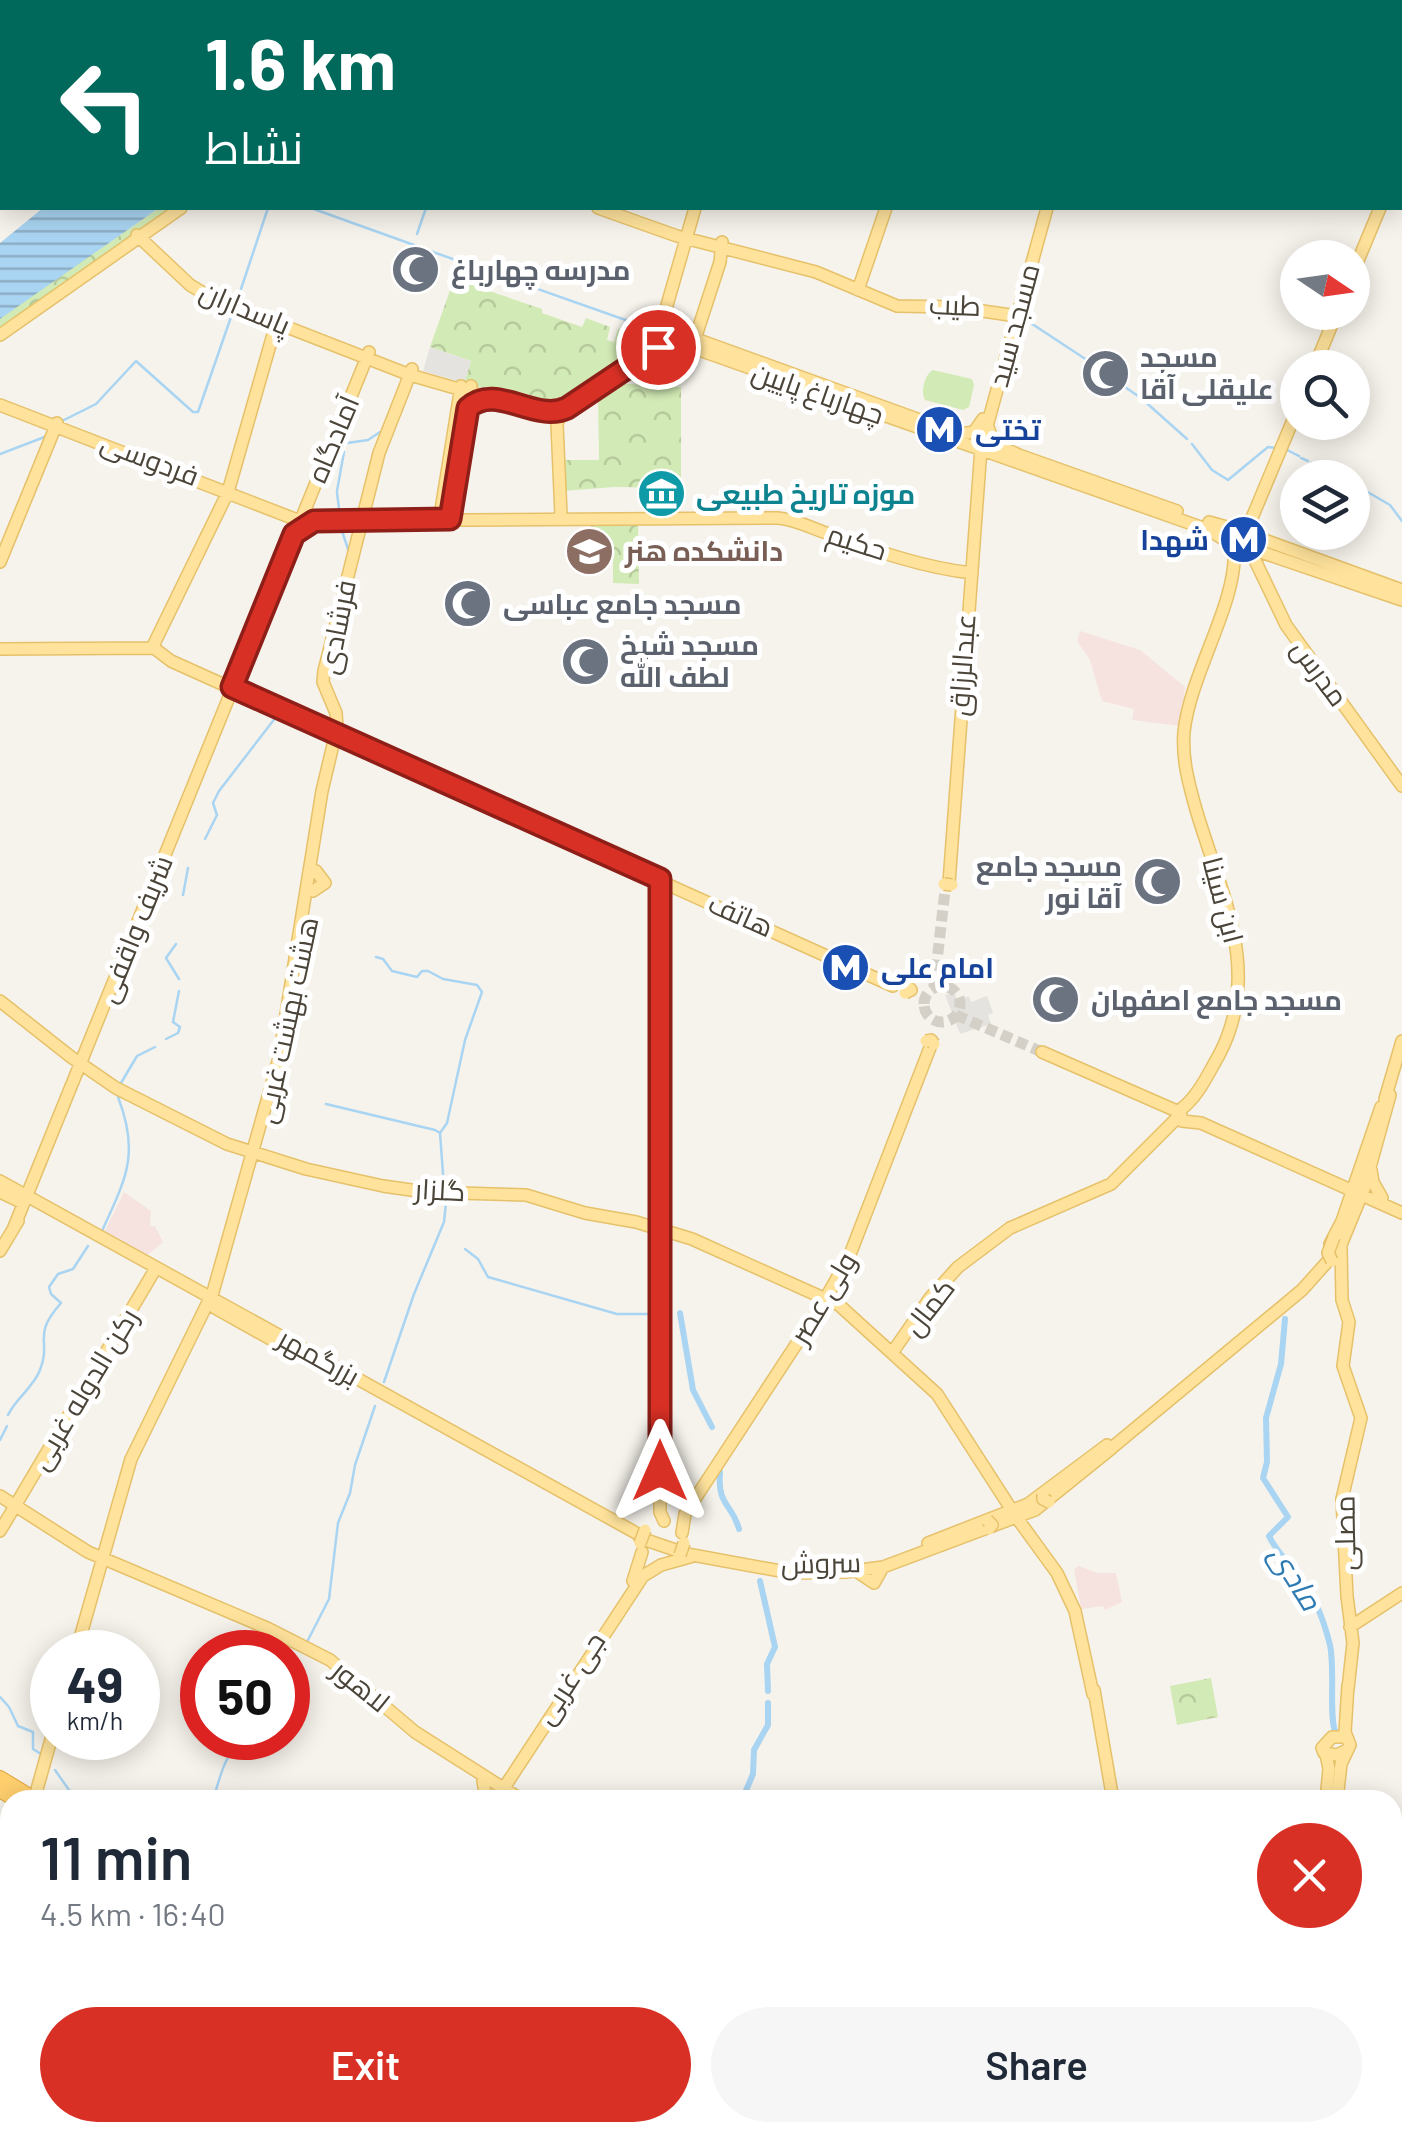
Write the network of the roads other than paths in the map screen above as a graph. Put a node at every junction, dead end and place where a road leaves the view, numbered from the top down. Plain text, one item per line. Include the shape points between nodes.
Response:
1 (176, 210) edge
2 (606, 210) edge
3 (694, 210) edge
4 (882, 210) edge
5 (1044, 210) edge
6 (1379, 210) edge
7 (144, 239) junction
8 (683, 239) junction
9 (1366, 240) edge
10 (726, 245) junction
11 (859, 280) junction
12 (1014, 316) junction
13 (281, 322) junction
14 (0, 333) edge
15 (662, 334) junction
16 (701, 340) junction
17 (363, 355) junction
18 (410, 377) junction
19 (444, 385) junction
20 (466, 388) junction
21 (585, 392) junction
22 (490, 397) junction
23 (0, 403) edge
24 (463, 406) junction
25 (562, 410) junction
26 (542, 412) junction
27 (987, 416) junction
28 (56, 425) junction
29 (1285, 440) edge
30 (969, 442) junction
31 (1019, 455) junction
32 (999, 456) junction
33 (1055, 471) junction
34 (228, 491) junction
35 (978, 491) junction
36 (447, 515) junction
37 (298, 516) junction
38 (364, 516) junction
39 (1180, 516) junction
40 (558, 518) junction
41 (314, 521) junction
42 (1249, 525) junction
43 (1234, 529) junction
44 (294, 534) junction
45 (1232, 546) junction
46 (1255, 550) junction
47 (0, 562) edge
48 (1235, 564) junction
49 (970, 573) junction
50 (1387, 588) edge
51 (1402, 600) edge
52 (155, 651) junction
53 (0, 653) edge
54 (234, 692) junction
55 (335, 738) junction
56 (1402, 786) edge
57 (314, 870) junction
58 (654, 876) junction
59 (948, 884) tunnel mouth
60 (676, 886) junction
61 (310, 891) junction
62 (660, 896) junction
63 (899, 987) dead end
64 (0, 998) edge
65 (1402, 1041) edge
66 (930, 1044) dead end
67 (1042, 1051) tunnel mouth
68 (1402, 1056) edge
69 (80, 1062) junction
70 (1388, 1095) junction
71 (1189, 1112) junction
72 (253, 1152) junction
73 (35, 1177) junction
74 (1330, 1178) junction
75 (3, 1189) edge
76 (1357, 1190) junction
77 (1382, 1201) junction
78 (30, 1203) junction
79 (1402, 1210) edge
80 (15, 1222) junction
81 (659, 1227) junction
82 (0, 1251) edge
83 (1332, 1257) junction
84 (140, 1263) junction
85 (153, 1273) junction
86 (834, 1280) junction
87 (821, 1297) junction
88 (220, 1304) junction
89 (840, 1304) junction
90 (204, 1321) junction
91 (895, 1349) junction
92 (1340, 1356) junction
93 (1111, 1446) junction
94 (0, 1500) edge
95 (13, 1508) junction
96 (1017, 1515) junction
97 (0, 1531) edge
98 (662, 1539) junction
99 (924, 1549) junction
100 (104, 1563) junction
101 (661, 1565) junction
102 (875, 1566) junction
103 (640, 1574) junction
104 (1402, 1593) edge
105 (84, 1630) edge
106 (262, 1630) edge
107 (1350, 1634) junction
108 (310, 1653) joint
109 (368, 1676) dead end
110 (354, 1678) junction
111 (1099, 1694) junction
112 (1343, 1741) junction
113 (46, 1760) edge
114 (469, 1768) junction
115 (511, 1773) junction
116 (483, 1778) junction
117 (1112, 1787) edge
118 (34, 1790) edge
119 (496, 1790) edge
120 (496, 1790) edge
121 (504, 1790) edge
122 (508, 1790) edge
123 (1327, 1790) edge
124 (1338, 1790) edge

1 - 7 main road
2 - 8 main road, طیب
3 - 8 main road
4 - 11 main road
5 - 12 main road, مسجد سید
6 - 9 main road
7 - 13 main road, پاسداران via 195,283
7 - 14 main road
8 - 10 main road, طیب
8 - 15 main road
10 - 11 main road, طیب
10 - 16 main road
11 - 12 main road, طیب via 907,304 975,306
12 - 27 main road, مسجد سید
13 - 17 main road, پاسداران
13 - 34 main road
15 - 16 main road
15 - 16 main road, چهارباغ پایین via 683,349
15 - 21 main road
16 - 30 main road, چهارباغ پایین via 726,355
17 - 18 main road, پاسداران
17 - 37 main road, آمادگاه
18 - 19 main road
18 - 20 main road
18 - 38 main road, فرشادی
19 - 20 main road
19 - 24 main road
20 - 21 main road via 548,408
20 - 22 main road
20 - 24 main road
21 - 25 main road
22 - 24 main road
22 - 26 main road
23 - 28 main road, فردوسی
24 - 36 main road
25 - 26 main road
25 - 40 main road
26 - 40 main road via 550,424
27 - 30 main road, مسجد سید
27 - 30 main road
27 - 31 main road via 991,440
28 - 34 main road, فردوسی
28 - 47 main road
29 - 42 main road
30 - 31 main road, چهارباغ پایین
30 - 32 main road, چهارباغ پایین
30 - 35 main road, عبدالرزاق
30 - 49 main road, عبدالرزاق
31 - 33 main road, چهارباغ پایین
32 - 33 main road, چهارباغ پایین
32 - 35 main road via 982,459
33 - 39 main road, چهارباغ پایین
34 - 37 main road, فردوسی
34 - 52 main road
35 - 49 main road, عبدالرزاق
36 - 38 main road, حکیم
36 - 40 main road, حکیم
37 - 41 main road, حکیم
37 - 44 main road, آمادگاه
38 - 41 main road, حکیم
38 - 55 main road, فرشادی via 323,677 336,713
39 - 43 main road, چهارباغ پایین
39 - 45 main road, چهارباغ پایین
40 - 49 main road, حکیم via 790,519
41 - 44 main road
42 - 43 main road
42 - 46 main road, مدرس
43 - 45 main road
44 - 54 main road, شریف واقفی
45 - 46 main road, چهارباغ پایین via 1240,554
45 - 48 main road, ابن سینا
46 - 48 main road
46 - 50 main road, چهارباغ پایین via 1284,553
46 - 56 main road, مدرس via 1286,626
48 - 71 main road, ابن سینا via 1194,686 1187,732 1189,766 1235,916 1242,991 1225,1048
49 - 59 main road, عبدالرزاق
50 - 51 main road, چهارباغ پایین
52 - 53 main road
52 - 54 main road, هاتف
54 - 55 main road, هاتف
54 - 69 main road, شریف واقفی
55 - 57 main road
55 - 58 main road, هاتف
57 - 61 main road via 300,879
57 - 61 main road via 325,882
58 - 60 main road, هاتف
58 - 62 main road
60 - 62 main road
60 - 63 main road, هاتف
61 - 72 main road, هشت بهشت غربی via 279,1058
62 - 81 main road
64 - 69 main road, گلزار
65 - 70 main road
66 - 86 main road, ولی عصر via 855,1246
67 - 71 main road
68 - 70 main road
69 - 72 main road, گلزار via 145,1104
69 - 73 main road, شریف واقفی
70 - 76 main road
70 - 76 main road
71 - 74 main road
71 - 91 main road, کمال via 1111,1184 1010,1228 976,1252 944,1282
72 - 81 main road, گلزار via 344,1178 425,1192 526,1194
72 - 88 main road, هشت بهشت غربی
73 - 75 main road
73 - 78 main road, شریف واقفی
74 - 76 main road
74 - 76 main road via 1341,1194
74 - 76 main road via 1354,1170
75 - 78 main road, بزرگمهر
75 - 80 main road via 16,1204
76 - 77 main road
76 - 77 main road via 1373,1182
76 - 77 main road via 1365,1211
76 - 83 main road
77 - 79 main road
78 - 80 main road, شریف واقفی
78 - 84 main road, بزرگمهر
80 - 82 main road, شریف واقفی
81 - 87 main road, گلزار
81 - 98 main road
83 - 92 main road, مصلی via 1349,1322
83 - 92 main road, مصلی via 1346,1320
83 - 93 main road, سروش
84 - 85 main road, بزرگمهر
84 - 88 main road, بزرگمهر
85 - 88 main road, بزرگمهر
85 - 95 main road, رکن الدوله غربی
86 - 87 main road, ولی عصر
86 - 89 main road
87 - 89 main road, گلزار
87 - 98 main road, ولی عصر
88 - 90 main road, هشت بهشت غربی
88 - 90 main road via 218,1315
88 - 98 main road, بزرگمهر via 574,1501
89 - 91 main road, گلزار
90 - 100 main road via 131,1459
91 - 96 main road, گلزار via 964,1430
92 - 107 main road, مصلی via 1358,1418 1338,1498
93 - 96 main road, سروش
93 - 96 main road
94 - 95 main road, لاهور
95 - 97 main road, رکن الدوله غربی
95 - 100 main road, لاهور
96 - 99 main road, سروش
96 - 99 main road
96 - 111 main road via 1066,1588
96 - 111 main road via 1076,1601
98 - 101 main road, جی غربی
98 - 101 main road, بزرگمهر via 650,1561
98 - 102 main road, سروش via 772,1564
98 - 102 main road, سروش via 744,1566 808,1574 854,1571 874,1583
98 - 103 main road, جی غربی
99 - 102 main road, سروش
100 - 105 main road
100 - 106 main road, لاهور
101 - 103 main road, جی غربی
103 - 115 main road, جی غربی
104 - 107 main road
107 - 112 main road, مصلی
108 - 110 main road, لاهور
108 - 114 main road, لاهور via 422,1742
109 - 110 main road
110 - 114 main road, لاهور
111 - 117 main road via 1096,1709
112 - 123 main road via 1337,1755 1326,1754
112 - 124 main road, مصلی
113 - 118 main road
114 - 116 main road, لاهور
115 - 116 main road
115 - 121 main road, جی غربی
115 - 122 main road
116 - 119 main road, لاهور
116 - 120 main road

